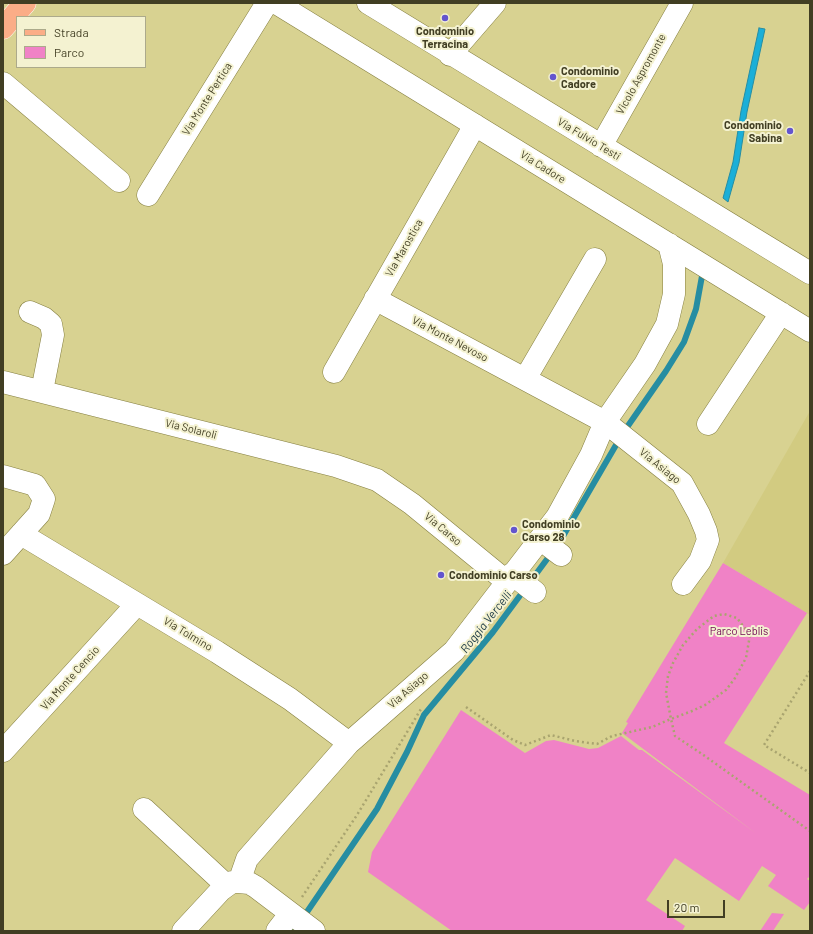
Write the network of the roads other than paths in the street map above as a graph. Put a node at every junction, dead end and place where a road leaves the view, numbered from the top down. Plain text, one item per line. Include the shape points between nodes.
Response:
1 (25, 3) edge
2 (267, 3) edge
3 (276, 3) edge
4 (368, 3) edge
5 (495, 3) edge
6 (682, 3) edge
7 (392, 9) edge
8 (3, 28) edge
9 (450, 54) junction
10 (3, 83) edge
11 (475, 125) junction
12 (601, 146) junction
13 (119, 181) dead end
14 (148, 195) dead end
15 (669, 244) junction
16 (595, 259) dead end
17 (810, 273) edge
18 (374, 299) junction
19 (30, 312) dead end
20 (781, 313) junction
21 (810, 330) edge
22 (334, 372) dead end
23 (525, 380) junction
24 (3, 382) edge
25 (42, 391) junction
26 (708, 424) dead end
27 (617, 431) junction
28 (3, 476) edge
29 (377, 480) joint
30 (21, 534) junction
31 (3, 554) edge
32 (521, 584) junction
33 (683, 584) dead end
34 (137, 604) junction
35 (349, 743) junction
36 (3, 751) edge
37 (144, 809) dead end
38 (233, 884) junction
39 (293, 916) junction
40 (183, 931) edge
41 (277, 931) edge
42 (314, 931) edge

1 - 8 main road
2 - 14 street, Via Monte Pertica
3 - 11 street, Via Cadore
4 - 7 street, Via Fulvio Testi
5 - 9 street
6 - 12 street, Vicolo Aspromonte
7 - 9 street, Via Fulvio Testi
9 - 12 street, Via Fulvio Testi
10 - 13 street
11 - 15 street, Via Cadore
11 - 18 street, Via Marostica
12 - 17 street, Via Fulvio Testi
15 - 20 street, Via Cadore
15 - 27 street, Via Asiago via 674,264 674,294 667,324 645,364
16 - 23 street
18 - 22 street, Via Marostica
18 - 23 street, Via Monte Nevoso
19 - 25 street via 51,324 53,335
20 - 21 street, Via Cadore
20 - 26 street
23 - 27 street, Via Monte Nevoso
24 - 25 street, Via Solaroli
25 - 29 street, Via Solaroli via 336,466
27 - 32 street, Via Asiago via 557,517 552,548
27 - 33 street, Via Asiago via 682,483 706,531 706,548
28 - 30 street via 35,486 44,499 39,514
29 - 32 street, Via Carso
30 - 31 street
30 - 34 street, Via Tolmino
32 - 35 street, Via Asiago via 454,651
34 - 35 street, Via Tolmino via 290,699
34 - 36 street, Via Monte Cencio
35 - 38 street, Via Asiago via 247,858
37 - 38 street
38 - 39 street via 249,883
38 - 40 street, Via Asiago
39 - 41 street
39 - 42 street

